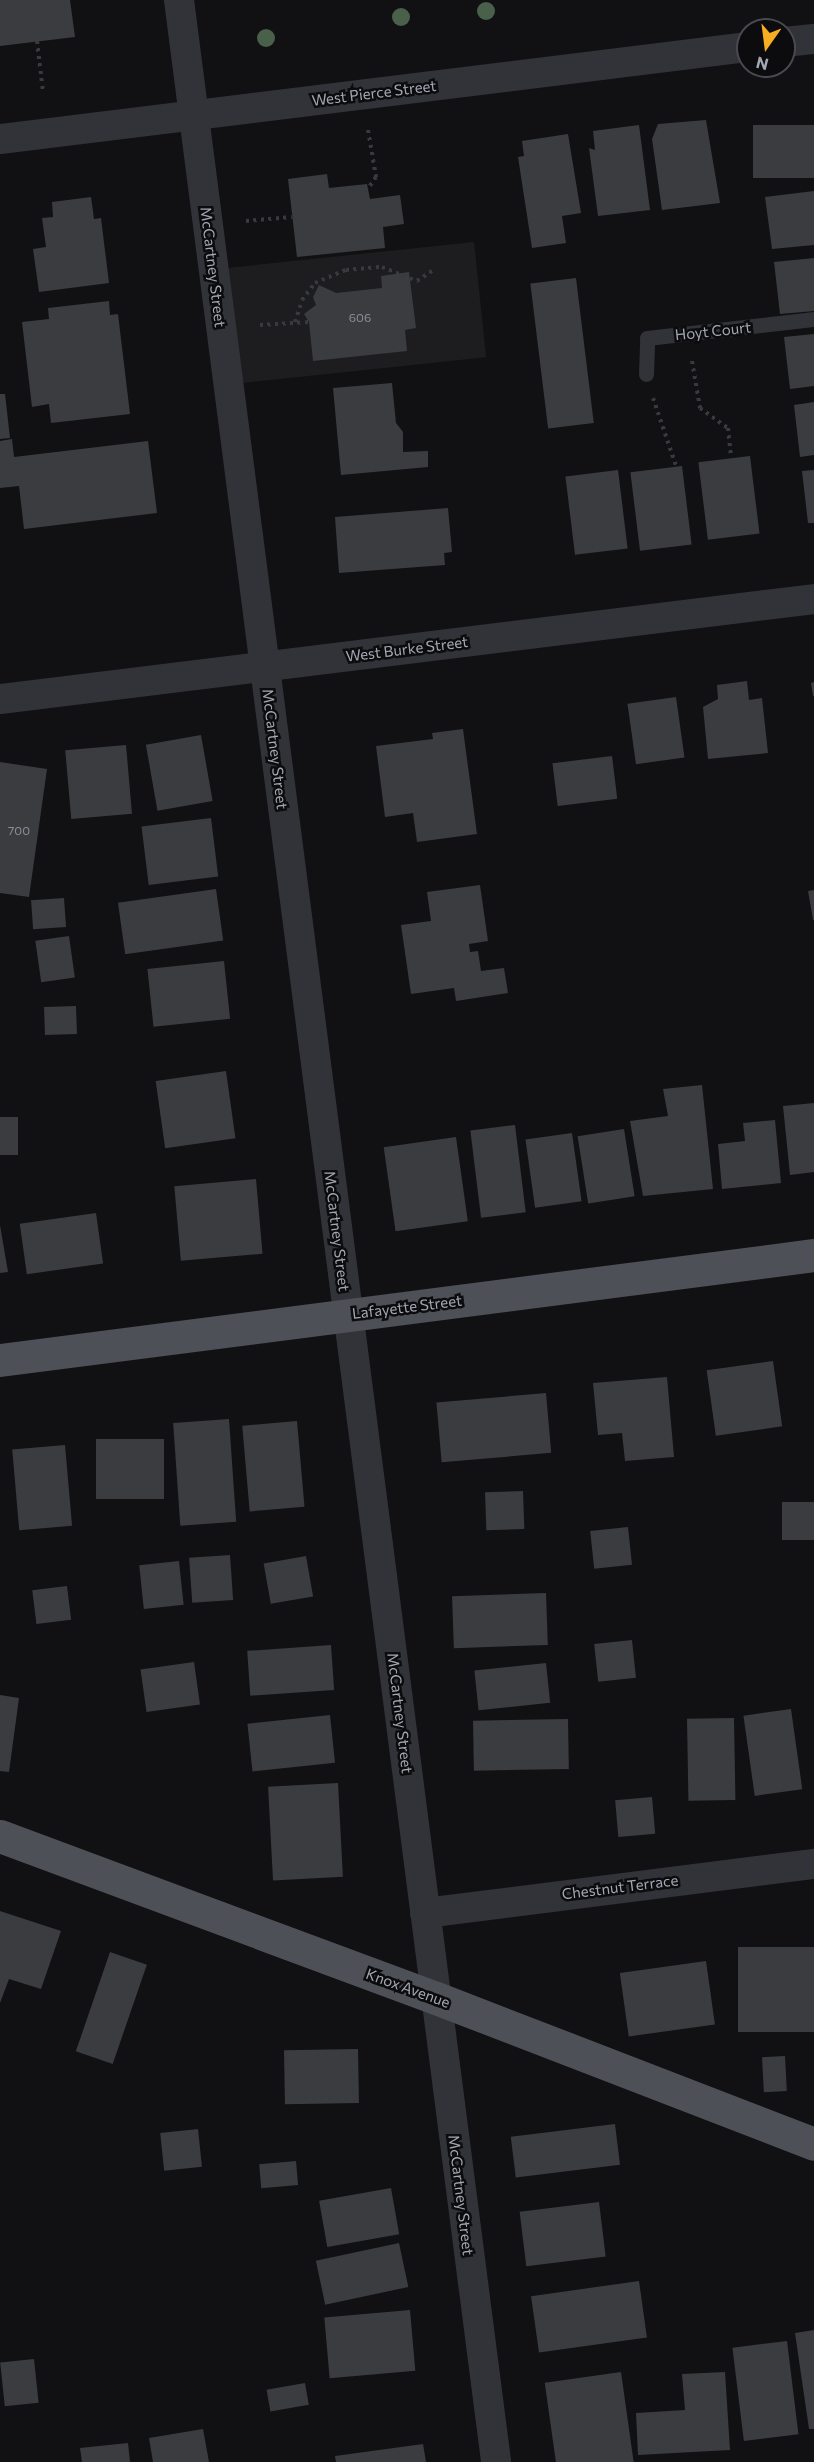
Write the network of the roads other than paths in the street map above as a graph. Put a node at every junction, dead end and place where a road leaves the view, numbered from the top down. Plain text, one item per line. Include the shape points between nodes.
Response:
1 (179, 0) edge
2 (814, 39) edge
3 (796, 41) edge
4 (736, 48) edge
5 (194, 115) junction
6 (0, 139) edge
7 (814, 319) edge
8 (646, 374) road end
9 (814, 599) edge
10 (264, 666) junction
11 (0, 699) edge
12 (814, 1255) edge
13 (348, 1315) junction
14 (0, 1360) edge
15 (0, 1836) edge
16 (814, 1864) edge
17 (425, 1912) junction
18 (436, 1998) junction
19 (814, 2144) edge
20 (496, 2462) edge

1 - 5 street, McCartney Street
2 - 3 street
4 - 5 street, West Pierce Street
5 - 6 street, West Pierce Street
5 - 10 street, McCartney Street
7 - 8 lane, Hoyt Court via 647,338
9 - 10 street, West Burke Street
10 - 11 street, West Burke Street
10 - 13 street, McCartney Street
12 - 13 main road, Lafayette Street
13 - 14 main road, Lafayette Street
13 - 17 street, McCartney Street
15 - 18 main road, Knox Avenue
16 - 17 street, Chestnut Terrace
17 - 18 street, McCartney Street
18 - 19 main road, Knox Avenue
18 - 20 street, McCartney Street

